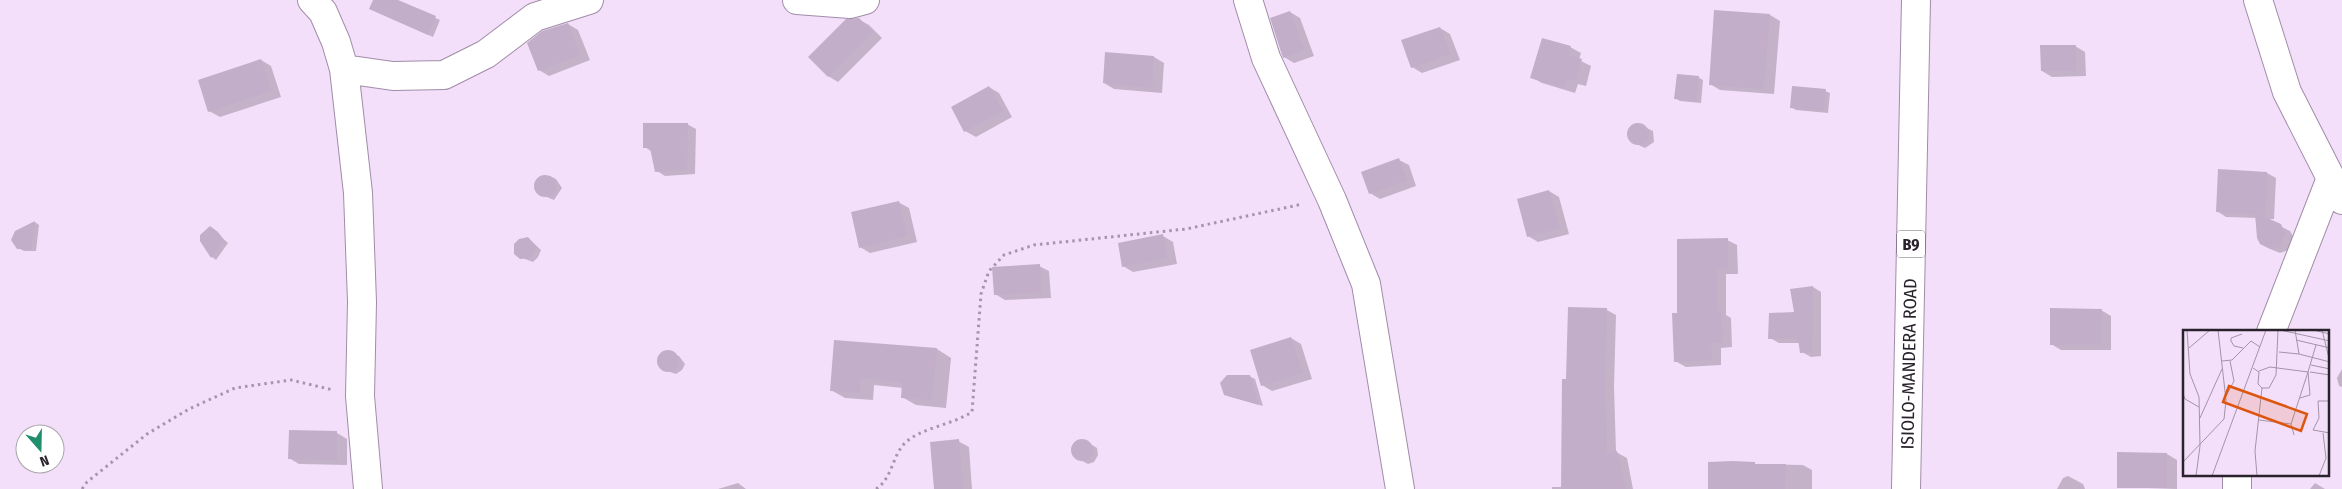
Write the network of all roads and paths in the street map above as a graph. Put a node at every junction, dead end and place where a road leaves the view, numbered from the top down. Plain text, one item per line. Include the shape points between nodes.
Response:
1 (312, 0) edge
2 (589, 0) edge
3 (797, 0) edge
4 (865, 0) edge
5 (1248, 0) edge
6 (1916, 0) edge
7 (2258, 0) edge
8 (344, 69) junction
9 (2336, 189) edge
10 (1332, 200) junction
11 (2272, 330) edge
12 (360, 396) junction
13 (2237, 476) edge
14 (82, 489) edge
15 (368, 489) edge
16 (876, 489) edge
17 (1400, 489) edge
18 (1906, 489) edge
19 (2238, 489) edge

1 - 8 main road via 323,12
2 - 8 main road via 535,17 486,54 444,75 393,76
3 - 4 main road via 850,4
5 - 10 main road via 1266,58
6 - 18 main road, ISIOLO-MANDERA ROAD / B9
7 - 9 main road via 2287,92
8 - 12 main road via 358,193 362,302
9 - 11 main road
10 - 16 path via 1283,207 1186,229 1034,245 1004,255 989,271 980,294 972,412 904,444 883,485
10 - 17 main road via 1366,284
12 - 14 path via 291,380 235,388 189,409 147,434
12 - 15 main road
13 - 19 main road

